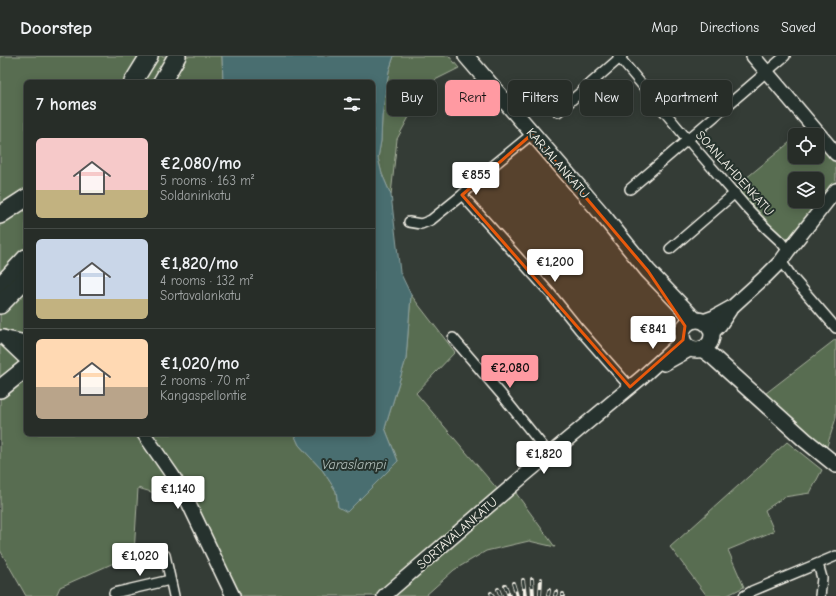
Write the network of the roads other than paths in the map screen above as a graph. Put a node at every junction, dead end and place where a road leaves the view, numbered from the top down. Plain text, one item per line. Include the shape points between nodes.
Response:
1 (150, 56) edge
2 (160, 56) edge
3 (177, 56) edge
4 (466, 56) edge
5 (753, 56) edge
6 (785, 56) edge
7 (620, 57) edge
8 (767, 72) junction
9 (134, 80) edge
10 (146, 80) edge
11 (165, 80) edge
12 (572, 100) edge
13 (532, 134) junction
14 (688, 140) junction
15 (836, 154) edge
16 (630, 189) dead end
17 (836, 190) edge
18 (734, 193) junction
19 (462, 195) junction
20 (24, 199) edge
21 (0, 215) edge
22 (409, 222) dead end
23 (670, 249) dead end
24 (784, 256) junction
25 (24, 260) edge
26 (24, 280) edge
27 (0, 286) edge
28 (0, 305) edge
29 (836, 328) edge
30 (698, 335) junction
31 (2, 336) edge
32 (453, 338) dead end
33 (24, 342) edge
34 (24, 357) edge
35 (24, 359) edge
36 (630, 387) junction
37 (0, 389) edge
38 (145, 436) edge
39 (550, 454) junction
40 (836, 465) edge
41 (165, 555) dead end
42 (836, 556) edge
43 (818, 564) junction
44 (170, 580) junction
45 (114, 593) dead end
46 (174, 596) edge
47 (232, 596) edge
48 (384, 596) edge
49 (744, 596) edge
50 (820, 596) edge

1 - 9 highway
2 - 10 highway
3 - 11 highway
4 - 13 main road, KARJALANKATU
5 - 8 street
6 - 8 street
7 - 12 street
7 - 14 street, SOANLAHDENKATU
8 - 14 street
8 - 15 street
13 - 19 street
13 - 30 main road, KARJALANKATU via 648,271
14 - 16 street
14 - 18 street, SOANLAHDENKATU
17 - 24 street, SORTAVALANKATU
18 - 23 street
18 - 24 street, SOANLAHDENKATU via 781,242
19 - 22 street via 426,223
19 - 36 street
20 - 21 highway
24 - 29 street, SOANLAHDENKATU via 792,277
24 - 30 street, SORTAVALANKATU via 755,287 732,307 714,317
25 - 27 highway
26 - 28 highway
30 - 36 street, SORTAVALANKATU
30 - 40 main road, KARJALANKATU via 713,357
31 - 33 street
31 - 34 street
32 - 39 street
35 - 37 highway
36 - 39 street, SORTAVALANKATU
38 - 47 street via 173,476
39 - 48 street, SORTAVALANKATU
41 - 44 street
42 - 43 street
43 - 49 street
43 - 50 street via 822,578
44 - 45 street
44 - 46 street

